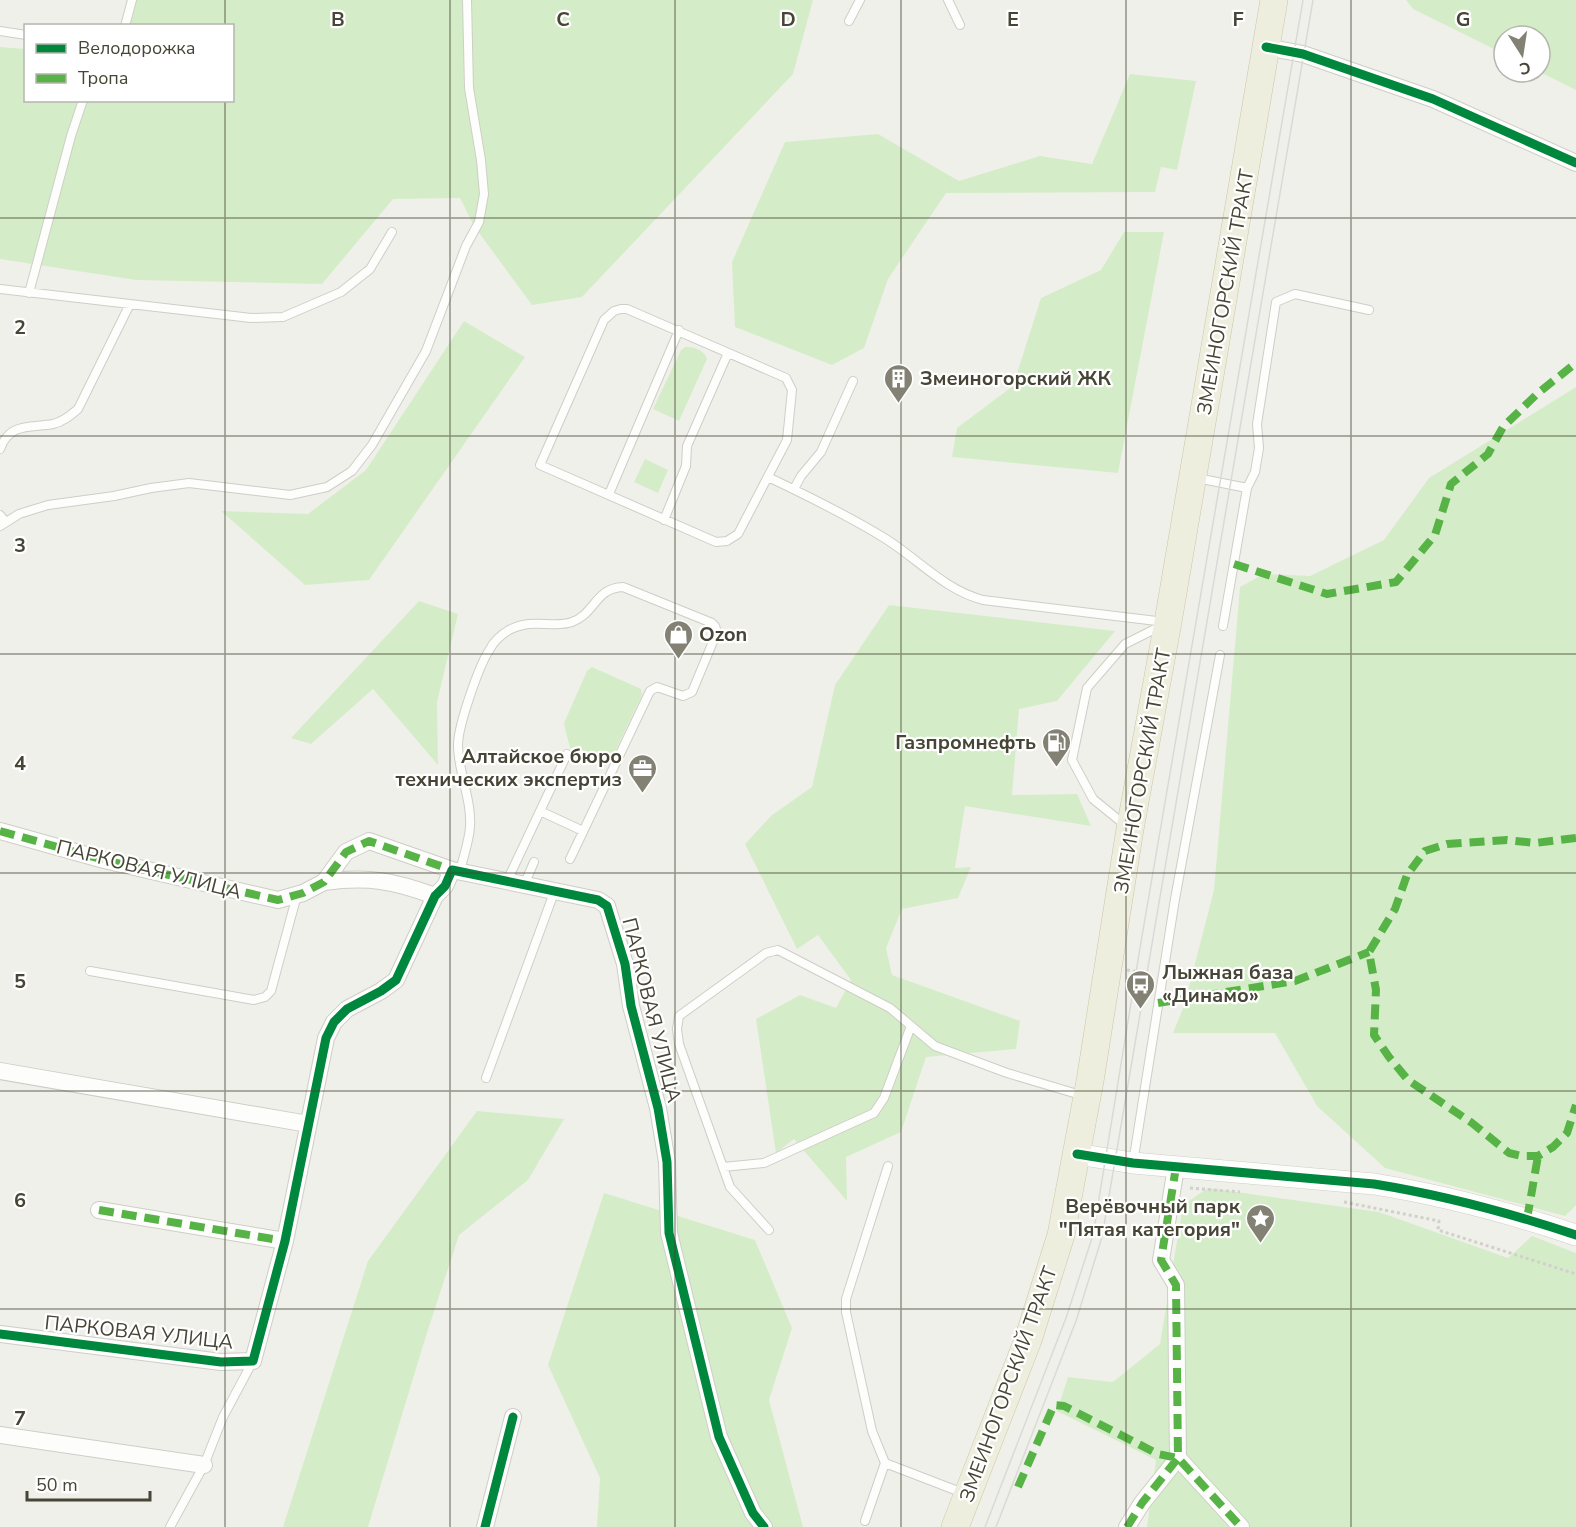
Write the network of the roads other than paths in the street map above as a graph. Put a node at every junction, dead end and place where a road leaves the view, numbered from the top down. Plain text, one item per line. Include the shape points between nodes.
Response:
1 (132, 0) edge
2 (467, 0) edge
3 (860, 0) edge
4 (948, 0) edge
5 (1274, 0) edge
6 (849, 21) dead end
7 (125, 24) edge
8 (960, 25) dead end
9 (0, 31) edge
10 (24, 35) edge
11 (1266, 47) junction
12 (82, 102) edge
13 (1576, 164) edge
14 (392, 232) dead end
15 (0, 289) edge
16 (29, 293) junction
17 (130, 304) junction
18 (1369, 310) dead end
19 (679, 330) junction
20 (728, 352) junction
21 (853, 381) dead end
22 (1, 444) edge
23 (768, 477) junction
24 (1193, 477) junction
25 (1247, 488) junction
26 (794, 489) junction
27 (609, 495) junction
28 (664, 520) junction
29 (2, 521) edge
30 (1168, 622) junction
31 (1223, 626) dead end
32 (1220, 655) dead end
33 (567, 754) dead end
34 (540, 811) junction
35 (1130, 829) junction
36 (0, 831) edge
37 (583, 831) junction
38 (570, 859) dead end
39 (534, 862) dead end
40 (456, 871) junction
41 (324, 882) junction
42 (516, 883) junction
43 (555, 890) junction
44 (297, 894) junction
45 (435, 897) junction
46 (90, 971) dead end
47 (911, 1026) junction
48 (0, 1071) edge
49 (486, 1078) dead end
50 (1087, 1097) junction
51 (308, 1124) junction
52 (1077, 1154) junction
53 (1133, 1162) junction
54 (888, 1166) dead end
55 (723, 1167) junction
56 (1174, 1177) junction
57 (99, 1210) dead end
58 (769, 1230) dead end
59 (1576, 1235) edge
60 (285, 1241) junction
61 (0, 1334) edge
62 (253, 1360) junction
63 (513, 1417) dead end
64 (0, 1435) edge
65 (1178, 1458) junction
66 (885, 1463) junction
67 (204, 1465) junction
68 (968, 1495) junction
69 (865, 1521) dead end
70 (958, 1526) edge
71 (170, 1527) edge
72 (485, 1527) edge
73 (764, 1527) edge
74 (1127, 1527) edge
75 (1240, 1527) edge

1 - 7 lane
2 - 29 lane via 470,88 484,194 479,222 426,351 372,445 352,471 327,487 290,495 189,483 48,505
3 - 6 lane
4 - 8 lane
5 - 11 highway, ЗМЕИНОГОРСКИЙ ТРАКТ
9 - 10 lane
11 - 13 street via 1304,54 1433,99
11 - 24 highway, ЗМЕИНОГОРСКИЙ ТРАКТ
12 - 16 lane
14 - 17 lane via 370,269 357,280 341,292 283,317 251,318
15 - 16 lane
16 - 17 lane
17 - 22 lane via 78,409 55,424 29,425 12,431
18 - 25 lane via 1295,294 1276,302 1257,424 1259,448 1255,472
19 - 20 lane
19 - 27 lane
19 - 27 lane via 627,309 608,315 540,465
20 - 23 lane via 786,378 791,386 787,440
20 - 28 lane via 687,446 686,466
21 - 26 lane via 822,452
23 - 26 lane
23 - 28 lane via 738,534 727,541 716,542
24 - 25 lane
24 - 30 highway, ЗМЕИНОГОРСКИЙ ТРАКТ
25 - 31 lane
26 - 30 lane via 886,540 966,596
27 - 28 lane
30 - 35 highway, ЗМЕИНОГОРСКИЙ ТРАКТ
30 - 35 lane via 1125,644 1087,688 1072,760 1093,799
32 - 53 lane via 1175,899
33 - 34 lane
34 - 37 lane
34 - 42 lane
35 - 50 highway, ЗМЕИНОГОРСКИЙ ТРАКТ
36 - 44 street, ПАРКОВАЯ УЛИЦА via 104,860 278,900
37 - 38 lane
37 - 40 lane via 650,691 657,687 683,696 692,692 717,632 712,623 623,587 607,591 585,615 569,623 530,623 510,630 488,652 463,718 458,744 470,826
39 - 42 lane
40 - 41 street, ПАРКОВАЯ УЛИЦА via 369,841 346,852
40 - 42 street, ПАРКОВАЯ УЛИЦА
40 - 45 street, ПАРКОВАЯ УЛИЦА
41 - 44 street, ПАРКОВАЯ УЛИЦА
41 - 45 street via 376,880 401,884
42 - 43 street, ПАРКОВАЯ УЛИЦА
43 - 49 lane
43 - 73 street, ПАРКОВАЯ УЛИЦА via 598,900 607,906 611,918 664,1139 669,1233 719,1437 753,1513
44 - 46 lane via 271,992 265,998 254,1000
45 - 51 street, ПАРКОВАЯ УЛИЦА via 396,980 347,1009 334,1022 326,1038
47 - 50 lane via 934,1046
47 - 55 lane via 884,1098 874,1113 764,1163
47 - 55 lane via 890,1008 778,950 766,953 679,1016 679,1044
48 - 51 street
50 - 52 highway, ЗМЕИНОГОРСКИЙ ТРАКТ
51 - 60 street, ПАРКОВАЯ УЛИЦА
52 - 53 street
52 - 68 highway, ЗМЕИНОГОРСКИЙ ТРАКТ via 1061,1235 1028,1340
53 - 56 street
54 - 66 lane via 846,1299 872,1431
55 - 58 lane via 730,1187
56 - 59 street via 1374,1184 1527,1219
56 - 65 street via 1161,1260 1176,1285
57 - 60 street
60 - 62 street, ПАРКОВАЯ УЛИЦА
61 - 62 street, ПАРКОВАЯ УЛИЦА via 221,1362
62 - 67 lane via 223,1417
63 - 72 street
64 - 67 street
65 - 74 street
65 - 75 street
66 - 68 lane
66 - 69 lane
67 - 71 lane
68 - 70 highway, ЗМЕИНОГОРСКИЙ ТРАКТ

